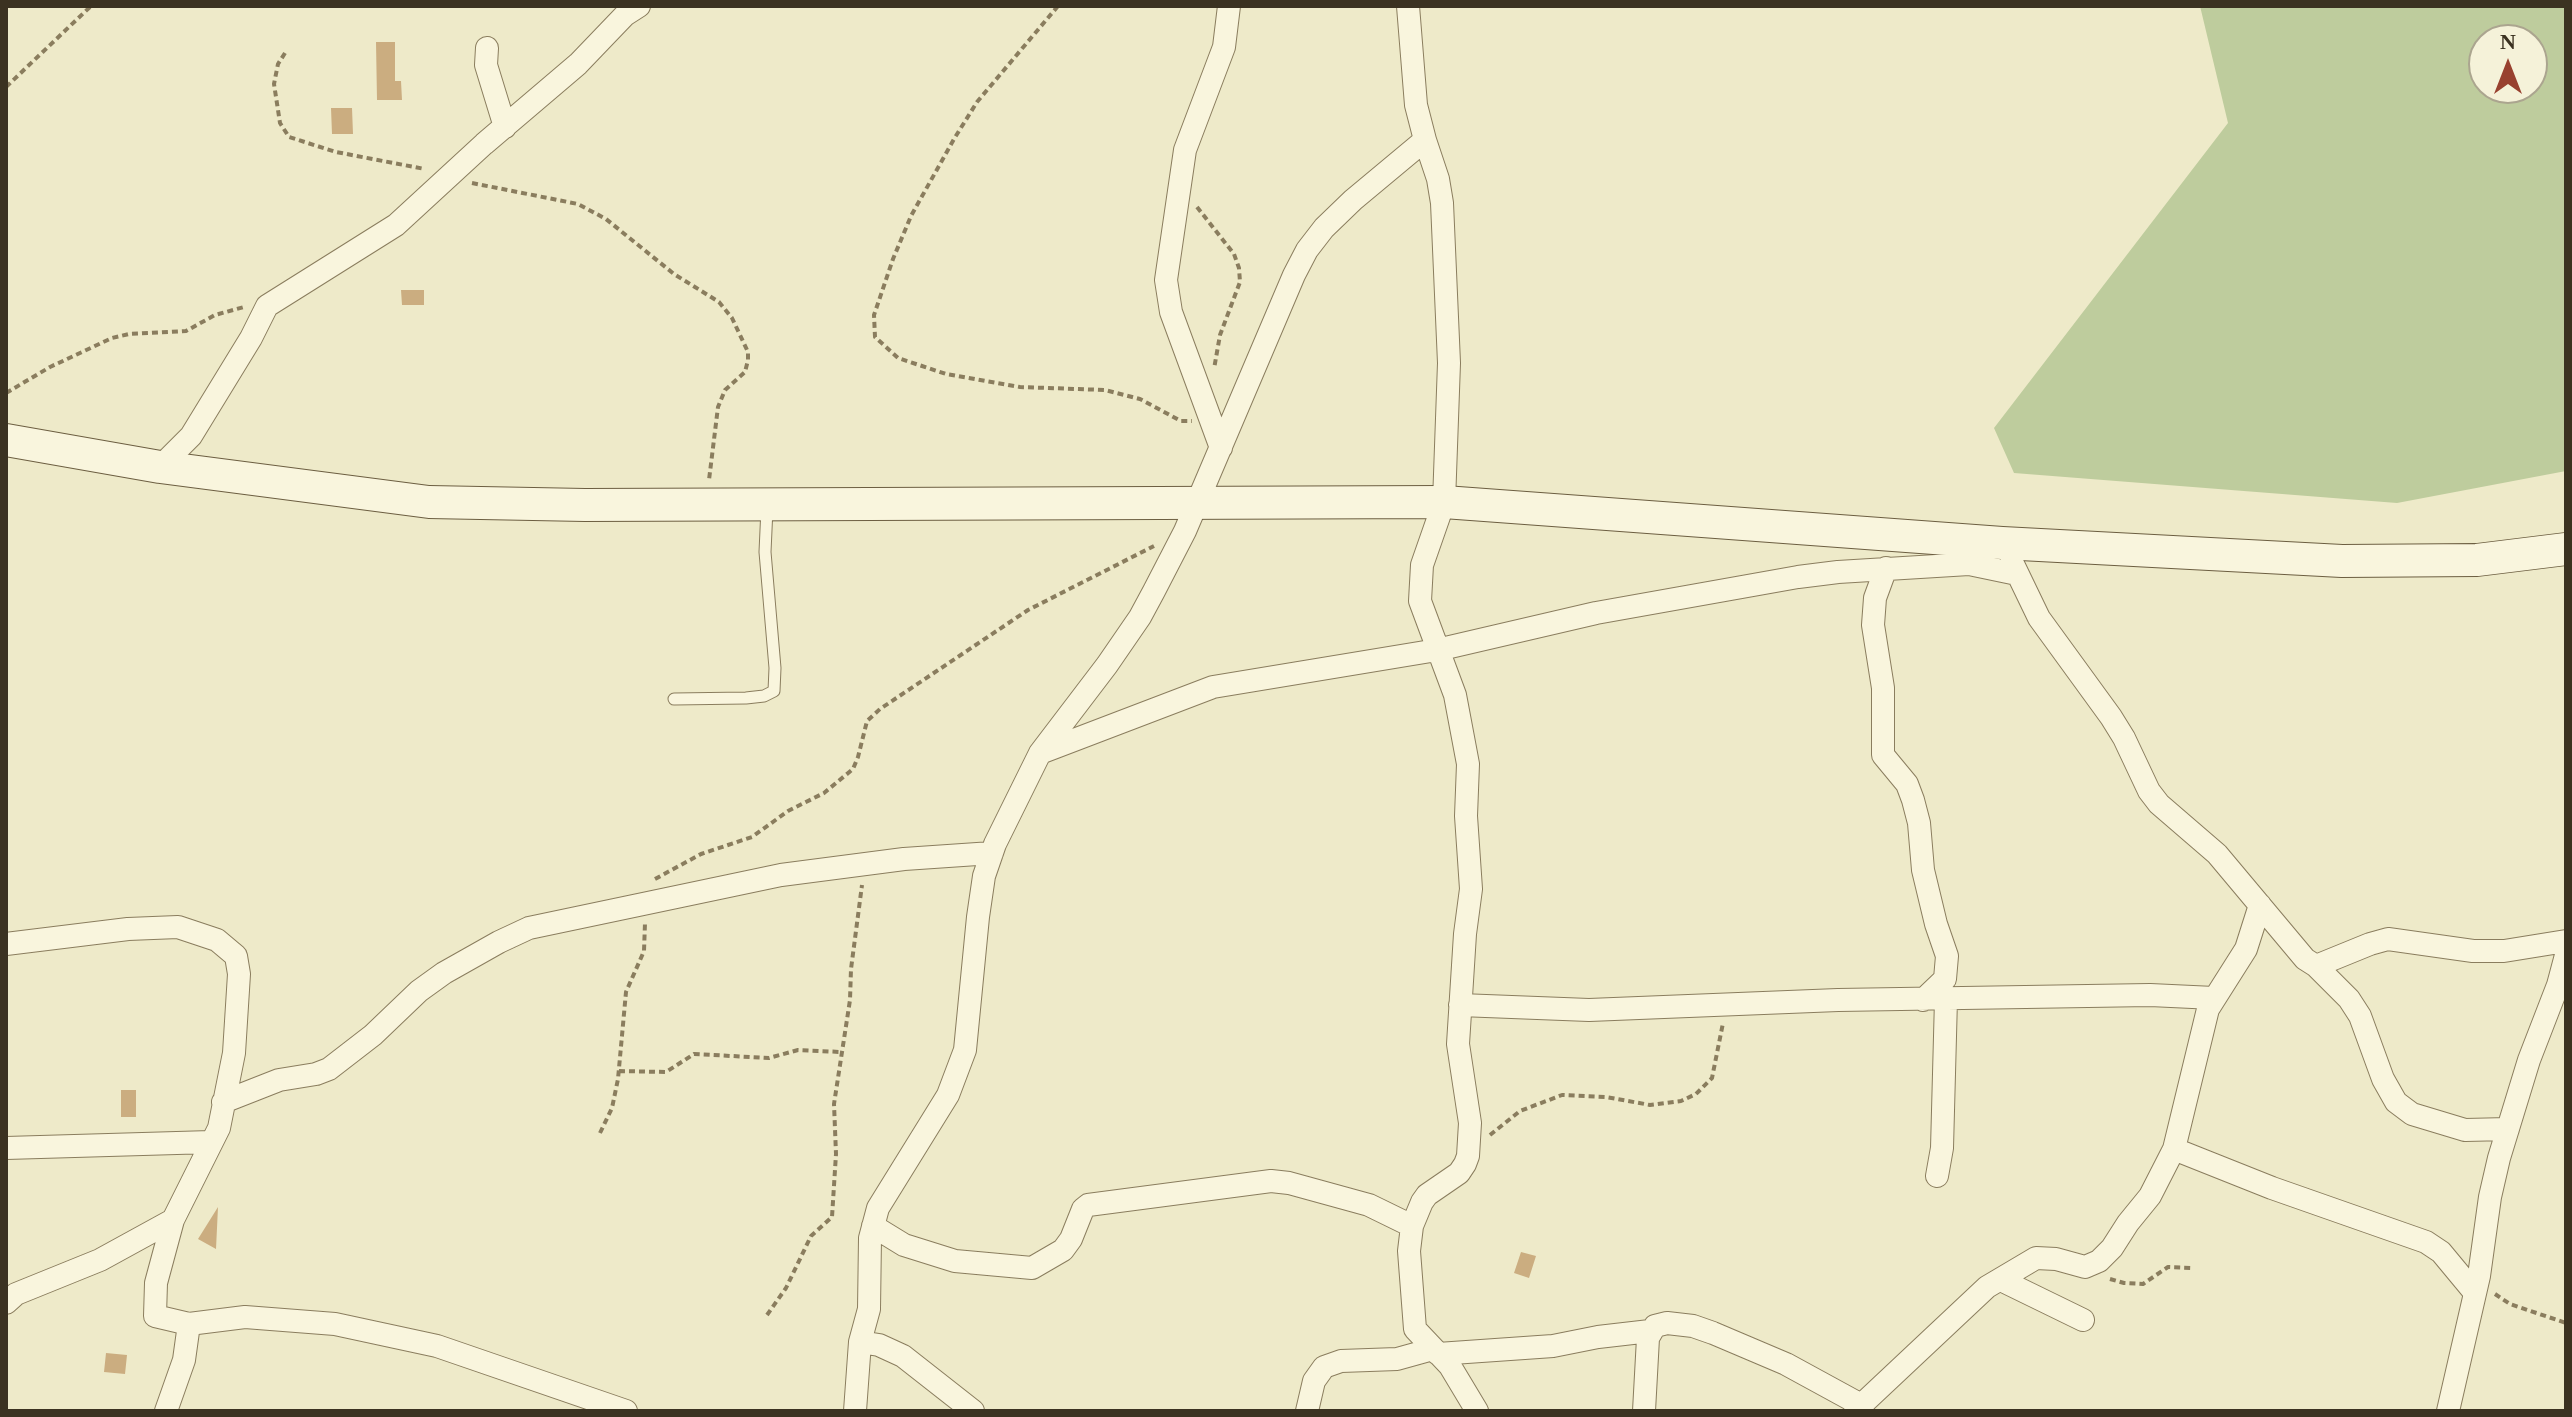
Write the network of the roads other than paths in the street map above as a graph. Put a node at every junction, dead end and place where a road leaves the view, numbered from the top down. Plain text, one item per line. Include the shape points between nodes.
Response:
1 (639, 6) edge
2 (1229, 6) edge
3 (1408, 6) edge
4 (487, 48) dead end
5 (505, 127) junction
6 (1425, 140) junction
7 (6, 440) edge
8 (1221, 448) junction
9 (160, 467) junction
10 (1444, 502) junction
11 (767, 504) junction
12 (1191, 517) junction
13 (2002, 543) junction
14 (2566, 549) edge
15 (1886, 568) junction
16 (2017, 574) junction
17 (1437, 650) junction
18 (674, 699) dead end
19 (1040, 753) junction
20 (992, 853) junction
21 (2260, 905) junction
22 (2566, 941) edge
23 (6, 944) edge
24 (2566, 955) edge
25 (2316, 966) junction
26 (2214, 998) junction
27 (1946, 999) junction
28 (1923, 1000) junction
29 (1460, 1005) junction
30 (223, 1102) junction
31 (2508, 1129) junction
32 (211, 1142) junction
33 (6, 1148) edge
34 (2174, 1149) junction
35 (1937, 1176) dead end
36 (173, 1220) junction
37 (873, 1226) junction
38 (1412, 1226) junction
39 (2001, 1280) junction
40 (2477, 1284) junction
41 (6, 1303) edge
42 (2083, 1320) dead end
43 (189, 1324) junction
44 (1650, 1331) junction
45 (860, 1342) junction
46 (1435, 1352) junction
47 (1859, 1408) edge
48 (166, 1411) edge
49 (626, 1411) edge
50 (855, 1411) edge
51 (973, 1411) edge
52 (1307, 1411) edge
53 (1477, 1411) edge
54 (1644, 1411) edge
55 (2448, 1411) edge

1 - 5 street
2 - 8 street via 1224,47 1185,150 1167,270 1171,312
3 - 6 street via 1416,105
4 - 5 street via 486,65
5 - 9 street via 396,225 263,310 191,436
6 - 8 street via 1353,200 1307,250
6 - 10 street via 1438,179 1444,227 1449,363
7 - 9 main road
8 - 12 street
9 - 11 main road via 429,502
10 - 12 main road
10 - 13 main road
10 - 17 street via 1420,575 1421,610
11 - 12 main road
11 - 18 lane via 774,691 746,698
12 - 19 street via 1140,617
13 - 14 main road via 2342,561 2477,560
13 - 16 street
15 - 16 street via 1969,564
15 - 17 street via 1798,577 1596,613
15 - 28 street via 1875,598 1873,625 1883,688 1883,755 1913,800 1923,870 1947,956 1945,979
16 - 21 street via 2061,652 2124,738 2149,791 2217,854
17 - 19 street via 1213,687
17 - 29 street via 1455,695 1468,764 1471,889
19 - 20 street
20 - 30 street via 650,892 546,924 499,942 444,973 329,1069 279,1080
20 - 37 street via 984,876 961,1062 948,1095 878,1208
21 - 25 street
21 - 26 street via 2246,949
22 - 25 street via 2473,951 2388,939
23 - 30 street via 178,927 217,940 236,956 239,974 234,1053
24 - 31 street
25 - 31 street via 2360,1016 2396,1102 2412,1114 2465,1130
26 - 27 street
26 - 34 street
27 - 28 street
27 - 35 street
28 - 29 street via 1589,1010
29 - 38 street via 1458,1044 1469,1109 1468,1156 1459,1173 1427,1195
30 - 32 street
31 - 40 street via 2490,1197
32 - 33 street
32 - 36 street
34 - 39 street via 2156,1186 2099,1261 2089,1266 2036,1258
34 - 40 street via 2426,1242
36 - 41 street
36 - 43 street via 153,1311 155,1316
37 - 38 street via 904,1245 955,1261 1032,1268 1063,1250 1083,1209 1094,1203 1278,1181 1369,1205
37 - 45 street via 869,1309
38 - 46 street via 1413,1322
39 - 42 street
39 - 47 street via 1987,1287
40 - 55 street
43 - 48 street via 184,1360
43 - 49 street via 245,1317 335,1324 437,1346
44 - 46 street via 1553,1346
44 - 47 street via 1673,1323 1713,1333 1786,1364
44 - 54 street
45 - 50 street
45 - 51 street via 903,1356
46 - 52 street via 1324,1367 1314,1381
46 - 53 street via 1450,1366

